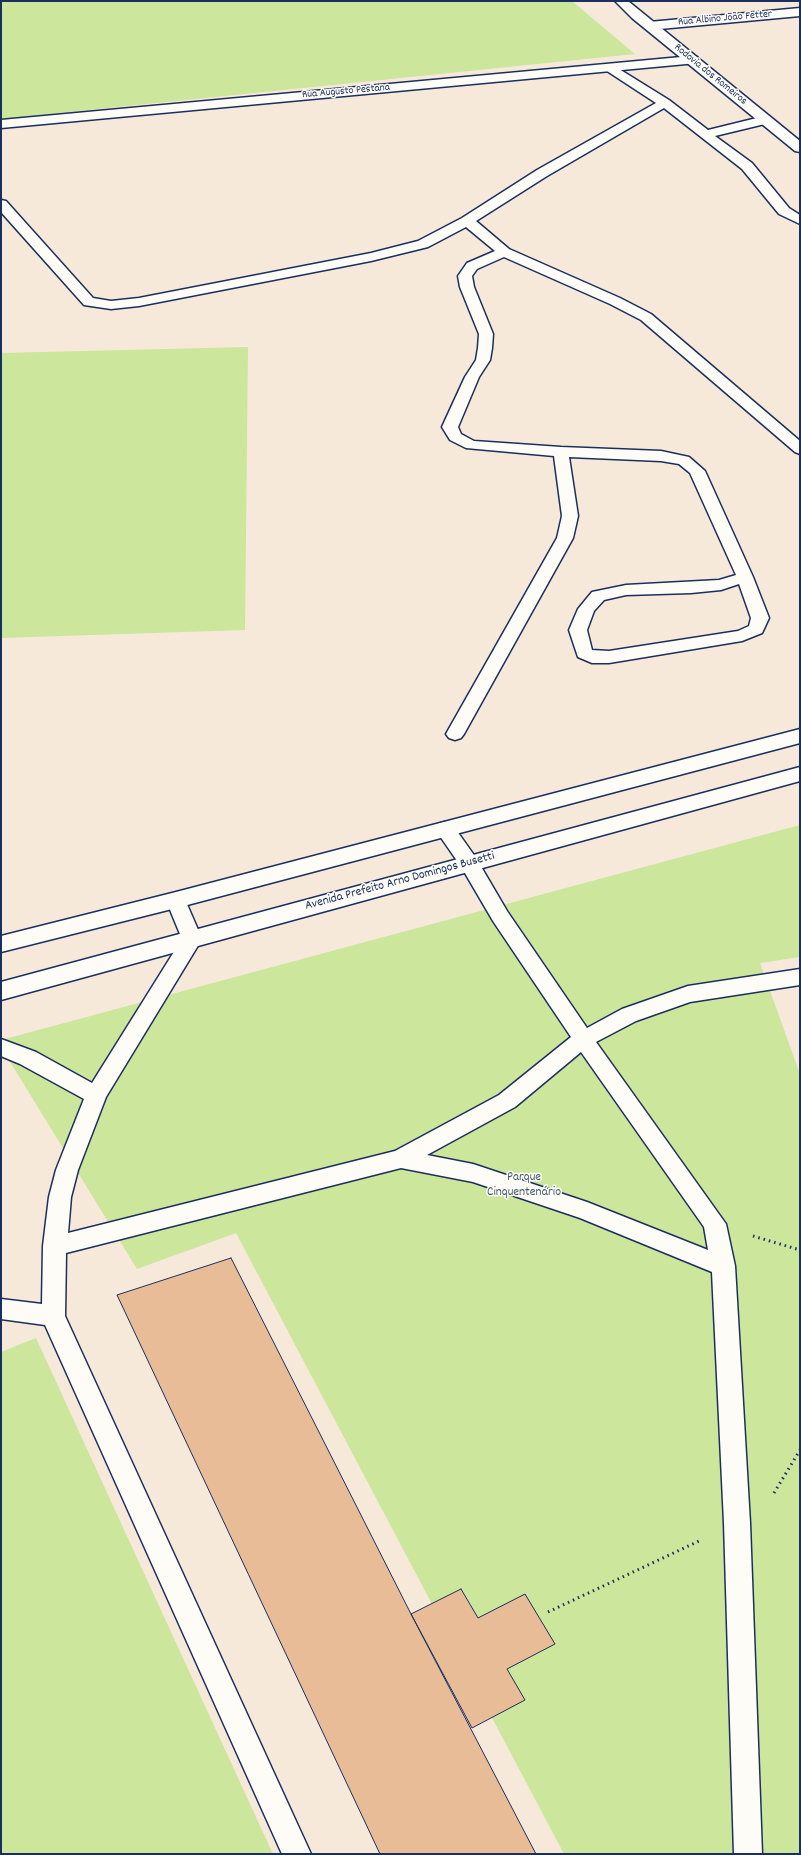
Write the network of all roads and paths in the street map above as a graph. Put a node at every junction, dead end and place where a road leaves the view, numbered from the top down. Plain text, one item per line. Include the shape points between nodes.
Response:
1 (621, 1) edge
2 (800, 12) edge
3 (649, 26) junction
4 (692, 60) junction
5 (611, 68) junction
6 (665, 103) junction
7 (765, 120) junction
8 (1, 124) edge
9 (706, 134) junction
10 (800, 148) edge
11 (1, 204) edge
12 (800, 220) edge
13 (467, 221) junction
14 (504, 252) junction
15 (800, 449) edge
16 (561, 452) junction
17 (745, 577) junction
18 (455, 734) dead end
19 (800, 736) edge
20 (800, 774) edge
21 (445, 829) junction
22 (469, 863) junction
23 (176, 900) junction
24 (192, 939) junction
25 (1, 944) edge
26 (800, 977) edge
27 (1, 991) edge
28 (583, 1039) junction
29 (1, 1047) edge
30 (96, 1095) junction
31 (401, 1159) junction
32 (715, 1224) junction
33 (54, 1246) junction
34 (800, 1250) edge
35 (723, 1266) junction
36 (1, 1309) edge
37 (54, 1316) junction
38 (800, 1450) edge
39 (737, 1523) junction
40 (548, 1612) dead end
41 (297, 1854) edge
42 (748, 1854) edge

1 - 3 street, Rodovia dos Romeiros
2 - 3 street, Rua Albino João Fetter
3 - 4 street, Rodovia dos Romeiros
4 - 5 street, Rua Augusto Pestana
4 - 7 street, Rodovia dos Romeiros
5 - 6 lane
5 - 8 street, Rua Augusto Pestana
6 - 9 lane
6 - 13 lane via 542,173
7 - 9 lane
7 - 10 street, Rodovia dos Romeiros
9 - 12 lane via 746,166 784,211
11 - 13 lane via 89,302 111,305 139,302 371,258 423,244
13 - 14 lane
14 - 15 lane via 646,317
14 - 16 lane via 472,266 465,276 486,334 485,348 483,360 472,377 450,427 455,437 471,445
16 - 17 lane via 661,456 684,460 697,471
16 - 18 lane via 570,516 565,538
17 - 17 lane via 760,618 756,629 742,636 609,657 592,657 584,653 578,630 586,608 598,596 626,590 721,585
19 - 21 street
20 - 22 street, Avenida Prefeito Arno Domingos Busetti
21 - 22 lane
21 - 23 street
22 - 24 street, Avenida Prefeito Arno Domingos Busetti
22 - 28 lane via 500,916
23 - 24 lane
23 - 25 street
24 - 27 street, Avenida Prefeito Arno Domingos Busetti
24 - 30 lane
26 - 28 lane via 688,994 629,1015
28 - 31 lane via 507,1101
28 - 32 lane
29 - 30 lane via 28,1058
30 - 33 lane via 67,1170 60,1197
31 - 33 lane
31 - 35 lane via 473,1173 588,1211
32 - 34 path
32 - 35 lane
33 - 37 lane
35 - 39 lane
36 - 37 lane
37 - 41 lane
38 - 39 path via 763,1511
39 - 40 path
39 - 42 lane

